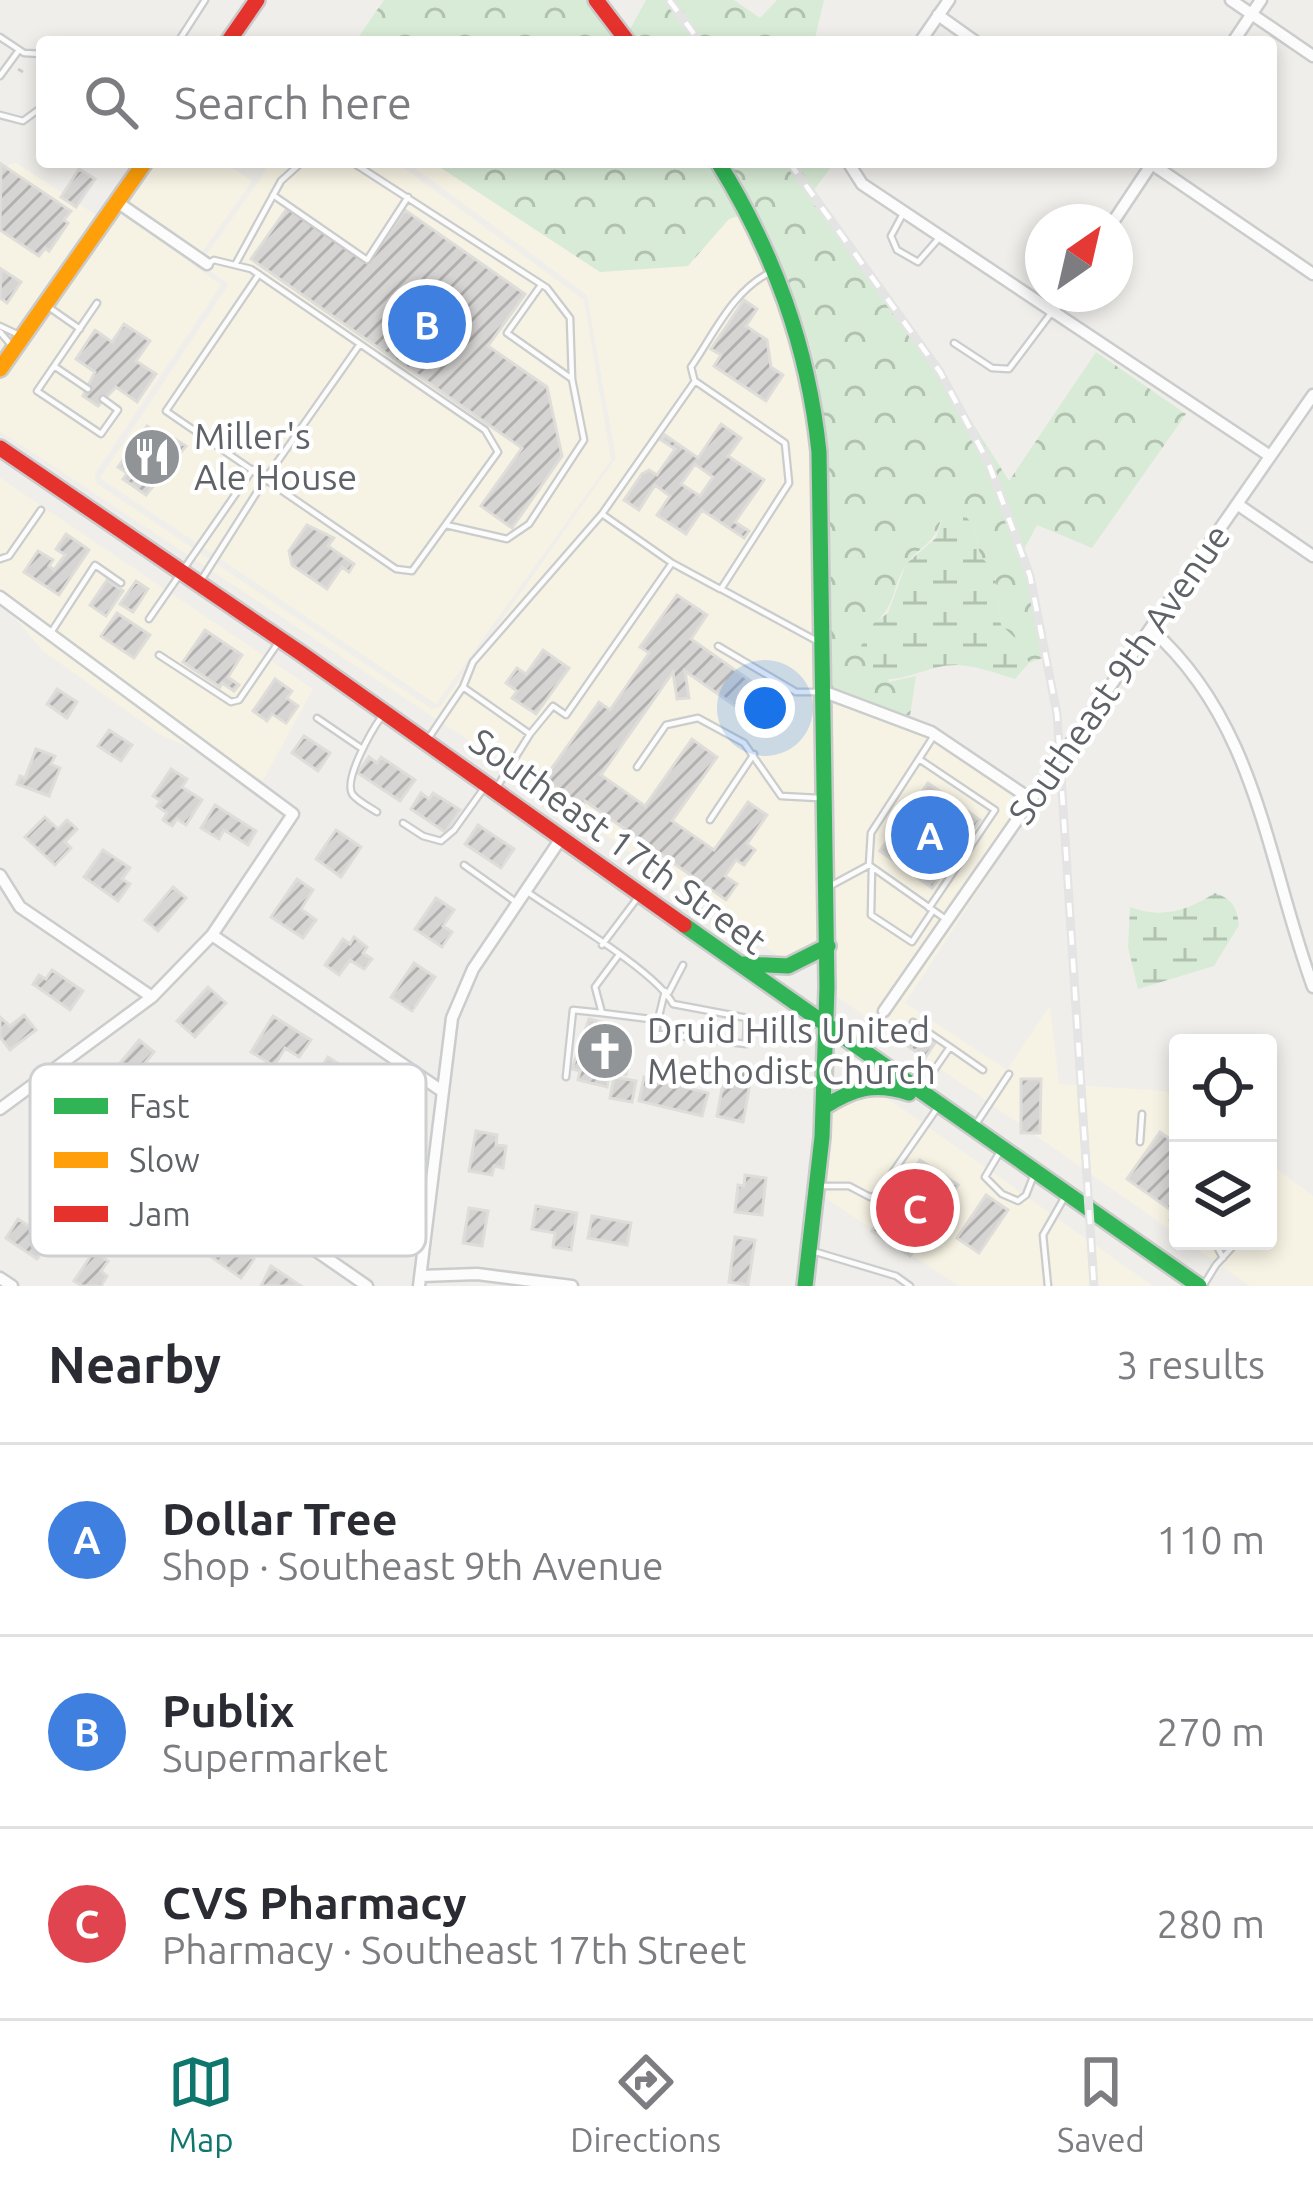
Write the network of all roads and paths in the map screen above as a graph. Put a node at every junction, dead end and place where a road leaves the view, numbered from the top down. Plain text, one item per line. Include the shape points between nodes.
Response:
1 (205, 0) edge
2 (257, 0) edge
3 (596, 0) edge
4 (949, 0) edge
5 (1231, 0) edge
6 (1262, 0) edge
7 (1252, 14) junction
8 (938, 16) junction
9 (182, 36) edge
10 (232, 36) edge
11 (623, 36) edge
12 (924, 36) edge
13 (967, 36) edge
14 (1237, 36) edge
15 (0, 37) edge
16 (19, 50) junction
17 (36, 53) edge
18 (1313, 56) edge
19 (0, 76) edge
20 (36, 111) edge
21 (0, 115) edge
22 (141, 168) edge
23 (295, 168) edge
24 (362, 168) edge
25 (722, 168) edge
26 (851, 168) edge
27 (1149, 168) edge
28 (1159, 168) edge
29 (273, 195) junction
30 (408, 197) junction
31 (118, 202) junction
32 (1125, 204) edge
33 (904, 212) junction
34 (940, 237) junction
35 (207, 264) joint
36 (235, 265) junction
37 (776, 269) junction
38 (259, 274) junction
39 (1313, 274) edge
40 (542, 284) junction
41 (1025, 294) edge
42 (97, 303) dead end
43 (44, 304) junction
44 (1052, 312) joint
45 (0, 329) edge
46 (80, 329) junction
47 (18, 342) junction
48 (954, 343) dead end
49 (360, 344) junction
50 (54, 366) junction
51 (0, 369) edge
52 (572, 379) junction
53 (695, 381) junction
54 (88, 389) dead end
55 (1313, 395) edge
56 (103, 400) dead end
57 (0, 448) edge
58 (1270, 456) junction
59 (253, 469) junction
60 (266, 478) junction
61 (1237, 504) junction
62 (41, 510) dead end
63 (602, 514) junction
64 (446, 525) junction
65 (1313, 556) edge
66 (0, 559) edge
67 (672, 563) junction
68 (182, 569) junction
69 (200, 582) junction
70 (121, 583) dead end
71 (721, 589) junction
72 (0, 597) edge
73 (149, 620) dead end
74 (1151, 628) junction
75 (50, 634) junction
76 (281, 638) junction
77 (821, 643) junction
78 (718, 646) dead end
79 (159, 655) dead end
80 (463, 687) junction
81 (822, 692) junction
82 (385, 711) junction
83 (316, 718) dead end
84 (530, 734) junction
85 (935, 734) junction
86 (427, 741) junction
87 (362, 748) junction
88 (754, 754) junction
89 (919, 759) junction
90 (637, 767) dead end
91 (491, 786) junction
92 (824, 799) junction
93 (1032, 800) junction
94 (377, 812) dead end
95 (710, 820) dead end
96 (404, 823) dead end
97 (562, 837) junction
98 (464, 866) dead end
99 (870, 866) junction
100 (0, 875) edge
101 (827, 887) junction
102 (526, 891) junction
103 (641, 893) junction
104 (518, 904) junction
105 (931, 909) junction
106 (947, 921) junction
107 (212, 935) junction
108 (602, 945) junction
109 (828, 946) junction
110 (618, 956) junction
111 (737, 962) junction
112 (683, 965) dead end
113 (1310, 968) edge
114 (1313, 986) edge
115 (667, 992) junction
116 (152, 997) junction
117 (884, 1011) dead end
118 (602, 1013) junction
119 (658, 1020) junction
120 (913, 1022) dead end
121 (824, 1024) junction
122 (950, 1047) junction
123 (65, 1064) edge
124 (403, 1064) edge
125 (983, 1070) dead end
126 (1009, 1074) dead end
127 (566, 1077) dead end
128 (426, 1079) edge
129 (30, 1089) edge
130 (442, 1090) junction
131 (928, 1100) junction
132 (824, 1107) junction
133 (0, 1109) edge
134 (1142, 1114) dead end
135 (972, 1130) junction
136 (1140, 1142) dead end
137 (1001, 1150) junction
138 (1034, 1174) junction
139 (818, 1186) junction
140 (1066, 1196) junction
141 (426, 1229) edge
142 (811, 1250) junction
143 (1219, 1250) edge
144 (1230, 1250) edge
145 (324, 1256) edge
146 (1223, 1258) junction
147 (0, 1277) edge
148 (420, 1281) edge
149 (12, 1286) edge
150 (367, 1286) edge
151 (572, 1286) edge
152 (805, 1286) edge
153 (910, 1286) edge
154 (1048, 1286) edge
155 (1198, 1286) edge

1 - 9 lane
2 - 10 main road
3 - 11 main road
4 - 8 street
5 - 7 street
6 - 7 street
7 - 14 street
7 - 18 street
8 - 12 street
8 - 13 street
15 - 16 lane
16 - 17 lane
16 - 19 lane
20 - 21 lane via 22,121
22 - 31 main road
23 - 29 lane
24 - 30 lane
25 - 37 main road
26 - 33 street
27 - 32 street
28 - 39 street
29 - 30 lane via 368,260
29 - 36 lane
30 - 40 lane
31 - 35 street
31 - 43 main road
33 - 34 street
33 - 34 lane via 891,236 897,250 918,262
34 - 41 street
35 - 36 lane
36 - 38 lane
37 - 53 lane via 734,303 692,368
37 - 77 main road via 818,429
38 - 49 lane
38 - 59 lane via 166,410
40 - 52 lane via 570,318
40 - 52 lane via 507,333
42 - 46 lane
43 - 46 lane
43 - 47 main road
44 - 48 lane via 1009,369 992,368
44 - 58 street
45 - 47 lane
45 - 47 lane
46 - 50 lane
47 - 51 main road
49 - 60 lane
49 - 64 lane via 485,430 498,452
50 - 54 lane
50 - 56 lane via 37,391 101,434 118,410
52 - 64 lane via 584,440 529,524 507,538
53 - 63 lane
53 - 71 lane via 785,443 790,469 789,483
55 - 58 street, Southeast 9th Avenue
57 - 68 main road, Southeast 17th Street
58 - 61 street, Southeast 9th Avenue
59 - 60 lane
59 - 68 lane
60 - 64 lane via 396,569 412,571
60 - 69 lane
61 - 65 street
61 - 74 street, Southeast 9th Avenue
62 - 66 lane
63 - 67 lane
63 - 80 lane via 473,662
67 - 71 lane
67 - 84 lane via 566,715 553,706
68 - 69 main road, Southeast 17th Street
68 - 73 lane
69 - 76 main road, Southeast 17th Street
70 - 75 lane via 95,566
71 - 77 lane
72 - 75 street
74 - 93 street, Southeast 9th Avenue
74 - 113 street via 1224,722 1252,782
75 - 107 street via 293,814
76 - 79 lane via 231,702
76 - 82 main road, Southeast 17th Street
77 - 81 main road
78 - 81 lane via 796,692
80 - 84 lane
80 - 86 lane
81 - 85 street
81 - 92 main road
82 - 86 main road, Southeast 17th Street
82 - 87 lane
83 - 87 lane
84 - 91 lane
85 - 89 lane
85 - 93 street
86 - 91 main road, Southeast 17th Street
87 - 94 lane via 350,788
88 - 90 lane via 698,718 666,725
88 - 92 lane via 781,796
88 - 95 lane
89 - 99 lane via 871,833
89 - 105 lane via 994,811
91 - 96 lane via 441,841
91 - 97 main road, Southeast 17th Street
92 - 101 main road
93 - 106 street, Southeast 9th Avenue
97 - 102 street
97 - 103 main road, Southeast 17th Street
98 - 104 lane
99 - 101 lane
99 - 105 lane
99 - 105 lane via 871,915 912,942
100 - 116 street via 20,907
101 - 109 main road
102 - 104 street
102 - 108 lane
103 - 108 lane
103 - 111 main road, Southeast 17th Street
104 - 130 street via 473,969 452,1018
105 - 106 lane
106 - 117 street, Southeast 9th Avenue
107 - 116 street
107 - 124 street
108 - 110 lane
109 - 111 main road via 790,969
109 - 121 main road
110 - 115 lane
110 - 118 lane via 595,987
111 - 121 main road, Southeast 17th Street
112 - 115 lane
113 - 114 street
115 - 119 lane
115 - 119 lane via 673,1004 747,1018 746,1044 656,1033
116 - 123 street
118 - 119 lane
118 - 127 lane via 573,1010
120 - 122 lane
121 - 131 main road, Southeast 17th Street
121 - 132 main road
122 - 125 lane
122 - 131 lane
126 - 135 lane
128 - 130 street
129 - 133 street
130 - 141 street
131 - 132 main road via 873,1083
131 - 135 main road, Southeast 17th Street
131 - 139 lane via 877,1195
132 - 139 main road
134 - 136 lane
135 - 137 main road, Southeast 17th Street
137 - 138 main road, Southeast 17th Street
137 - 138 lane via 986,1177 1002,1194 1018,1202
138 - 140 main road, Southeast 17th Street
139 - 142 main road
140 - 154 lane via 1043,1235
140 - 155 main road, Southeast 17th Street
142 - 152 main road
142 - 153 lane
143 - 146 lane
144 - 146 lane
145 - 150 street
146 - 155 lane
147 - 149 street
148 - 151 street via 477,1274

